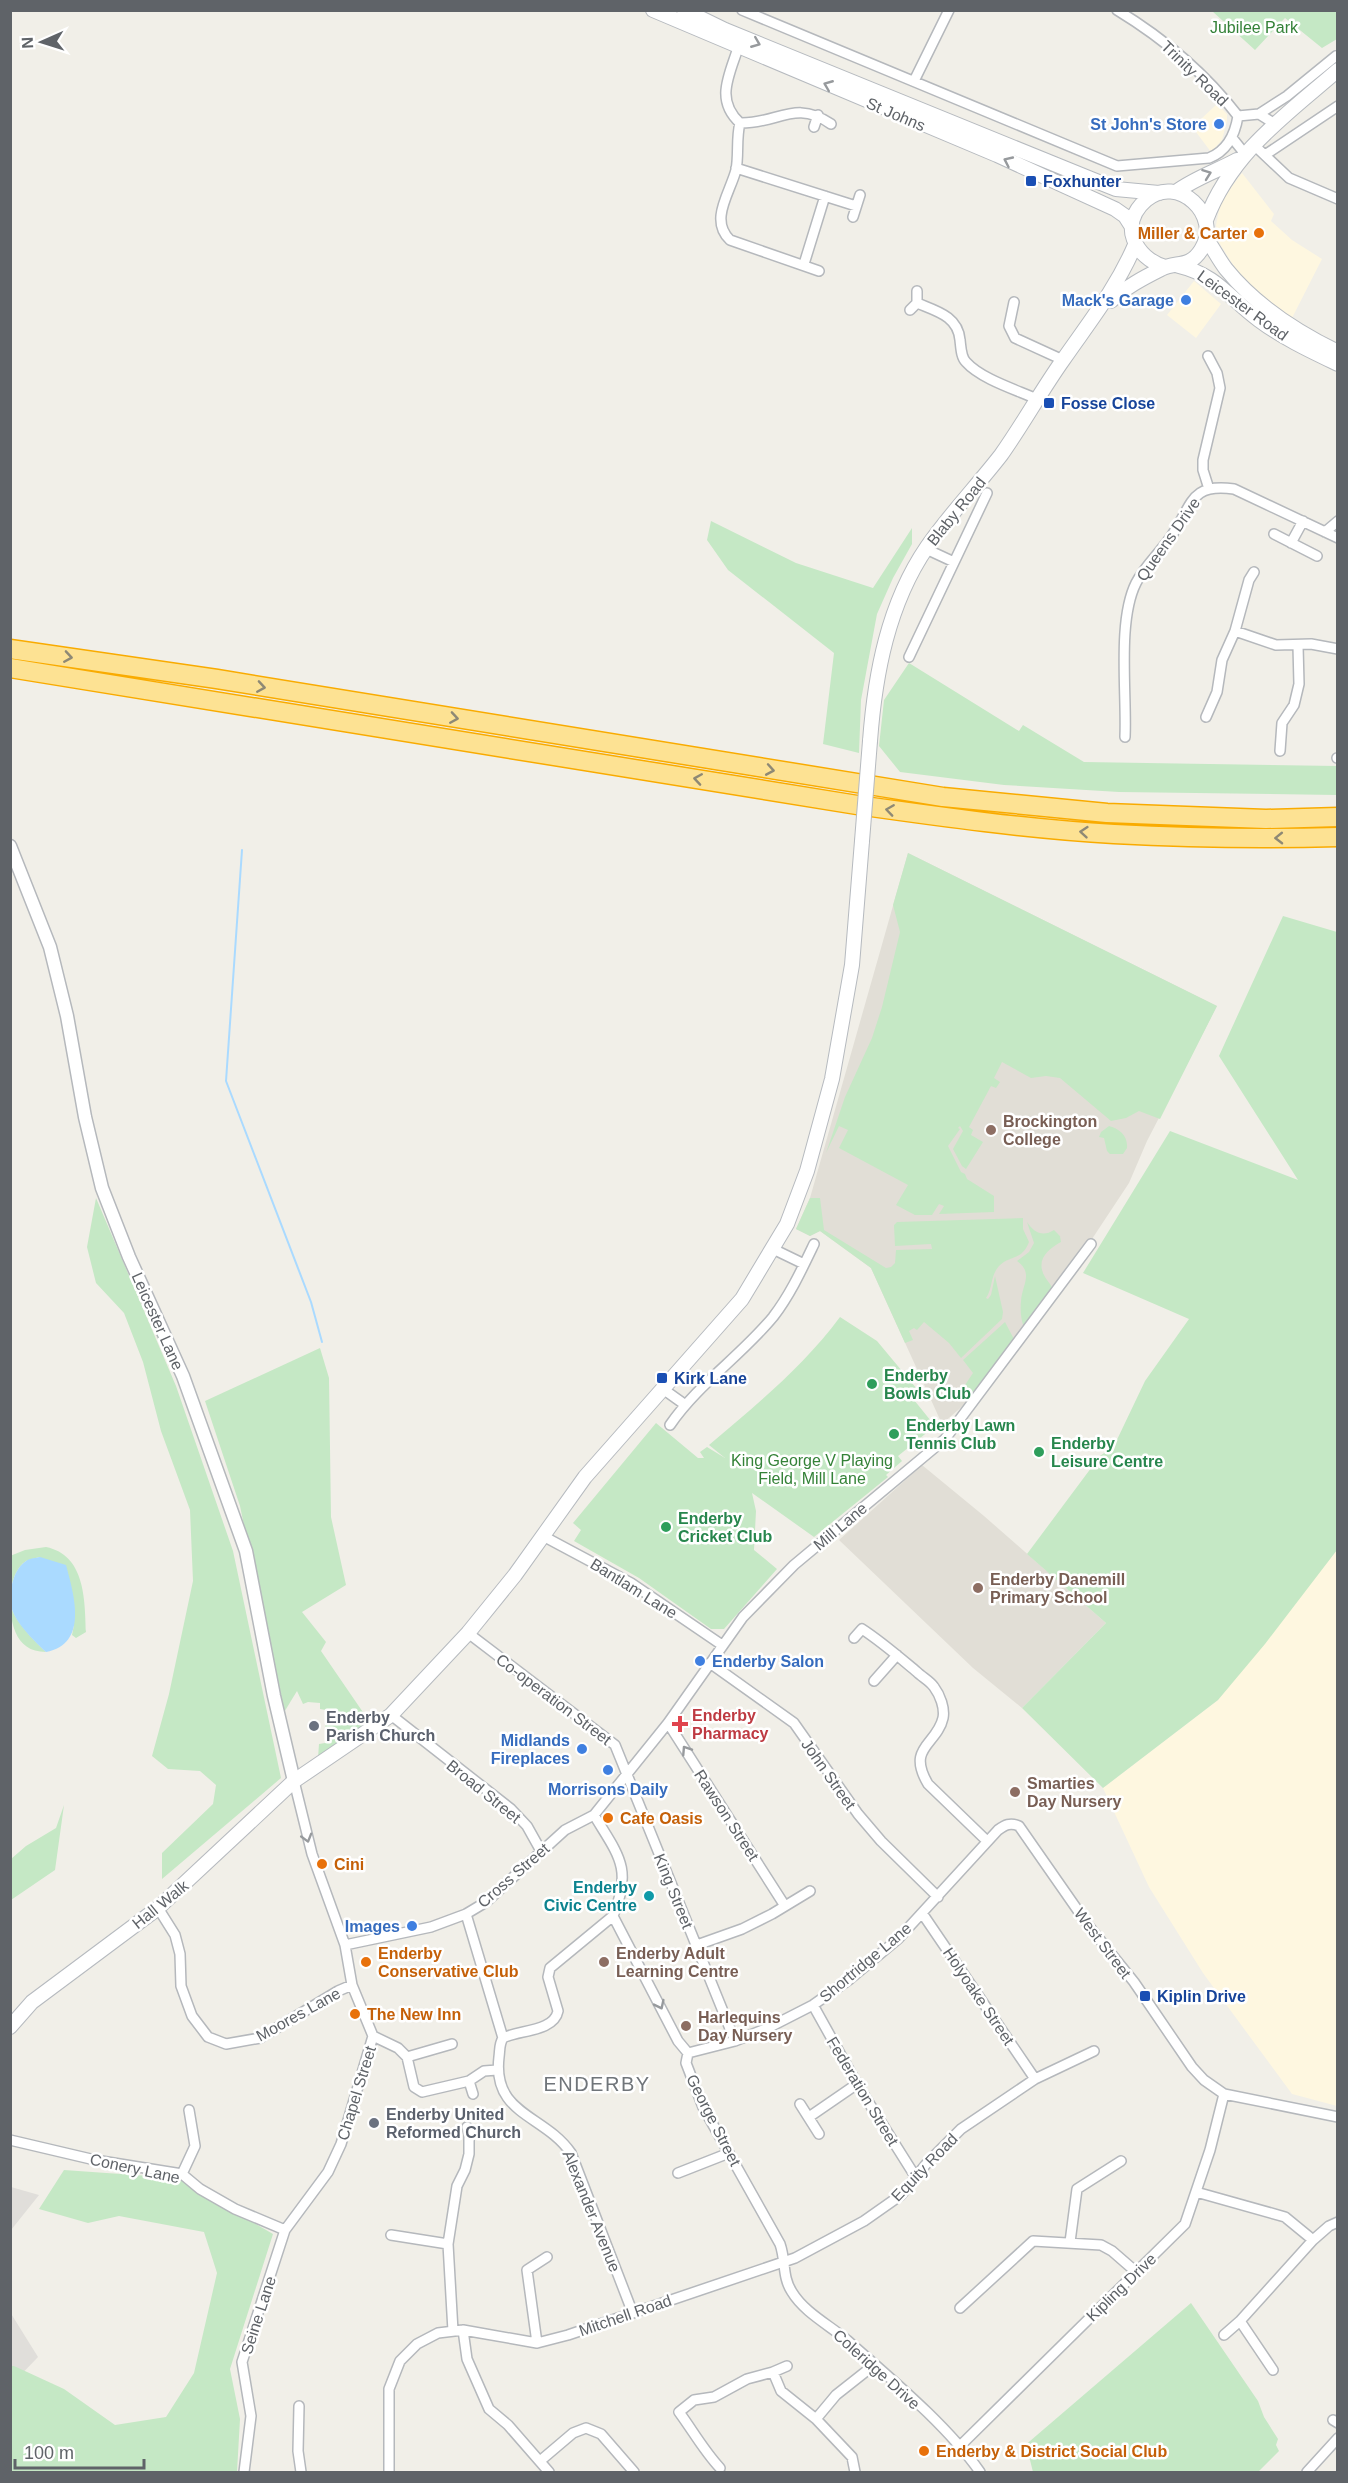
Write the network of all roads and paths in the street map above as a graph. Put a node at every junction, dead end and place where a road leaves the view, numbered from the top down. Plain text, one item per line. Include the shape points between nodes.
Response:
1 (653, 10) edge
2 (684, 10) edge
3 (742, 10) edge
4 (949, 10) edge
5 (1117, 10) edge
6 (738, 48) junction
7 (1338, 58) edge
8 (1338, 70) edge
9 (914, 81) junction
10 (1338, 106) edge
11 (1259, 114) junction
12 (818, 115) junction
13 (1238, 116) junction
14 (740, 123) junction
15 (831, 124) dead end
16 (1275, 124) junction
17 (814, 127) dead end
18 (1233, 139) junction
19 (1246, 152) junction
20 (1265, 155) junction
21 (736, 168) junction
22 (1176, 192) junction
23 (1159, 193) junction
24 (860, 195) dead end
25 (825, 196) junction
26 (1338, 199) edge
27 (856, 206) junction
28 (854, 217) dead end
29 (1206, 220) junction
30 (1132, 227) junction
31 (1206, 238) junction
32 (1135, 245) junction
33 (804, 264) junction
34 (1172, 266) junction
35 (819, 271) dead end
36 (916, 291) dead end
37 (1014, 302) dead end
38 (1103, 307) junction
39 (1338, 352) edge
40 (1208, 356) dead end
41 (1063, 360) junction
42 (1338, 364) edge
43 (1037, 399) junction
44 (1209, 489) junction
45 (987, 493) dead end
46 (1338, 520) edge
47 (1303, 521) junction
48 (1325, 532) junction
49 (1274, 534) dead end
50 (1338, 538) edge
51 (1291, 543) junction
52 (926, 549) junction
53 (1317, 556) dead end
54 (954, 562) junction
55 (1239, 576) dead end
56 (1235, 631) junction
57 (1298, 646) junction
58 (10, 649) edge
59 (1338, 649) edge
60 (909, 657) dead end
61 (10, 668) edge
62 (1202, 697) dead end
63 (1213, 702) junction
64 (1206, 717) dead end
65 (1125, 737) dead end
66 (1280, 752) dead end
67 (1338, 817) edge
68 (1338, 837) edge
69 (10, 846) edge
70 (13, 857) edge
71 (814, 1244) dead end
72 (1091, 1244) dead end
73 (773, 1249) junction
74 (804, 1264) junction
75 (663, 1389) junction
76 (684, 1404) junction
77 (670, 1425) dead end
78 (543, 1536) junction
79 (468, 1633) junction
80 (854, 1638) dead end
81 (722, 1645) junction
82 (897, 1655) junction
83 (710, 1663) junction
84 (874, 1681) dead end
85 (391, 1715) junction
86 (668, 1724) junction
87 (626, 1775) junction
88 (294, 1781) junction
89 (594, 1815) junction
90 (1010, 1823) joint
91 (987, 1841) junction
92 (541, 1851) junction
93 (810, 1891) dead end
94 (938, 1897) junction
95 (785, 1906) junction
96 (158, 1908) junction
97 (922, 1913) junction
98 (466, 1914) junction
99 (613, 1916) junction
100 (345, 1945) junction
101 (696, 1945) junction
102 (352, 1985) junction
103 (813, 2005) junction
104 (13, 2024) edge
105 (373, 2036) junction
106 (506, 2037) junction
107 (735, 2041) junction
108 (452, 2044) dead end
109 (1094, 2051) dead end
110 (688, 2053) junction
111 (407, 2057) junction
112 (497, 2070) junction
113 (1035, 2079) junction
114 (469, 2081) junction
115 (857, 2084) junction
116 (473, 2094) dead end
117 (1224, 2094) junction
118 (800, 2104) dead end
119 (189, 2110) dead end
120 (809, 2117) junction
121 (1338, 2117) edge
122 (467, 2127) dead end
123 (819, 2134) dead end
124 (10, 2140) edge
125 (729, 2153) junction
126 (1121, 2161) dead end
127 (678, 2173) dead end
128 (182, 2174) junction
129 (915, 2176) junction
130 (1197, 2192) junction
131 (1338, 2222) edge
132 (285, 2230) junction
133 (391, 2235) dead end
134 (1312, 2240) junction
135 (1070, 2242) junction
136 (448, 2244) junction
137 (548, 2257) dead end
138 (783, 2262) junction
139 (517, 2267) dead end
140 (527, 2270) junction
141 (1135, 2271) junction
142 (960, 2308) dead end
143 (632, 2311) junction
144 (1240, 2321) junction
145 (458, 2330) junction
146 (1224, 2335) dead end
147 (537, 2343) junction
148 (1261, 2354) junction
149 (1251, 2360) dead end
150 (787, 2366) dead end
151 (874, 2366) junction
152 (1273, 2370) dead end
153 (773, 2372) junction
154 (299, 2406) dead end
155 (816, 2419) junction
156 (1338, 2438) edge
157 (961, 2445) junction
158 (540, 2461) junction
159 (729, 2462) dead end
160 (718, 2470) edge
161 (244, 2472) edge
162 (301, 2472) edge
163 (389, 2472) edge
164 (549, 2472) edge
165 (634, 2472) edge
166 (855, 2472) edge
167 (980, 2472) edge
168 (1307, 2472) edge

1 - 6 main road, St Johns
2 -> 23 main road, St Johns via 1116,189
3 - 9 street
4 - 9 street
5 - 13 street, Trinity Road via 1175,50
6 - 14 street via 725,92 726,106
30 -> 6 main road, St Johns via 1115,209 997,155
7 - 11 street
8 - 16 main road
9 - 18 street via 1117,166 1215,156
10 - 20 street
11 - 13 street, Trinity Road
11 - 16 street
12 - 14 street via 792,112 768,121
12 - 15 street
12 - 17 street
13 - 18 street
14 - 21 street
16 - 19 main road
18 - 19 street
19 - 20 street
22 -> 19 main road
19 - 29 main road via 1213,202
20 - 26 street via 1289,178
21 - 25 street
21 - 33 street via 721,214 723,233 730,240
22 - 23 main road
22 - 29 main road via 1195,202
23 - 30 main road via 1138,208
24 - 27 street
25 - 27 street
25 - 33 street
27 - 28 street
29 - 31 main road
30 - 32 main road
31 - 34 main road via 1192,260
31 - 39 main road, Leicester Road via 1226,269 1247,291 1316,341
32 - 34 main road via 1152,263
32 - 38 main road, Blaby Road
33 - 35 street
34 - 38 main road, Blaby Road via 1134,283
34 - 42 main road, Leicester Road via 1197,270 1214,280 1259,320
36 - 43 street via 913,307 944,314 954,322 960,331 963,359 974,370
37 - 41 street via 1009,326 1015,338
38 - 41 main road, Blaby Road
40 - 44 street, Queens Drive via 1220,388 1203,460
41 - 43 main road, Blaby Road
43 - 52 main road, Blaby Road via 1000,456
44 - 47 street, Queens Drive via 1234,489
44 - 65 street, Queens Drive via 1192,500 1174,532 1136,582 1130,599 1126,626
45 - 54 street
46 - 48 street
47 - 48 street, Queens Drive
47 - 51 street
48 - 50 street, Queens Drive
49 - 51 street
51 - 53 street
52 - 54 street
52 - 73 main road, Blaby Road, bridge via 906,585 881,653 873,699 852,965 832,1079 807,1171
54 - 60 street
55 - 56 street via 1252,576
56 - 57 street via 1276,645
56 - 63 street via 1222,660
57 - 59 street
57 - 66 street via 1298,706 1282,723
58 -> 67 highway via 943,797 1118,814
68 -> 61 highway via 1182,837 971,821
62 - 63 street
63 - 64 street
69 - 70 street, Leicester Lane
70 - 88 street, Leicester Lane via 50,947 102,1188 183,1376 246,1551
71 - 74 street
72 - 81 street, Mill Lane via 945,1439 794,1565 743,1617
73 - 74 street
73 - 75 main road, Blaby Road via 742,1299
74 - 76 street via 773,1317
75 - 76 street
75 - 78 main road, Hall Walk via 585,1477
76 - 77 street
78 - 79 main road, Hall Walk
78 - 81 street, Bantlam Lane via 632,1583
79 - 85 main road, Hall Walk
79 - 87 street, Co-operation Street via 615,1745
80 - 82 street via 862,1629
81 - 83 street, Mill Lane
82 - 84 street
82 - 91 street via 934,1687 942,1701 943,1716 937,1732 922,1752 923,1775
83 - 86 street, Mill Lane
83 - 94 street, John Street via 794,1723 858,1814
85 - 88 main road, Hall Walk
85 - 92 street, Broad Street via 511,1809 527,1826
86 - 87 street, Mill Lane
95 -> 86 street, Rawson Street
87 - 89 street, Mill Lane
87 - 101 street, King Street
88 - 96 main road, Hall Walk
88 -> 100 street, Chapel Street via 312,1854
89 - 92 street, Cross Street via 565,1830
89 - 99 street via 623,1869 622,1891
90 - 91 street, Shortridge Lane
90 - 117 street, West Street via 1019,1826 1192,2067
91 - 94 street, Shortridge Lane
92 - 98 street, Cross Street via 486,1902
93 - 95 street
94 - 97 street, Shortridge Lane
95 - 101 street via 742,1929
96 - 102 street, Moores Lane via 175,1935 181,1986 192,2016 208,2037 226,2044 260,2038
96 - 104 main road, Hall Walk via 32,2002
97 - 103 street, Shortridge Lane via 898,1939
97 - 113 street, Holyoake Street
98 - 100 street, Cross Street via 431,1927
98 - 106 street
99 - 106 street via 548,1972 558,2012 554,2020
99 -> 110 street, George Street via 678,2041
100 - 102 street, Chapel Street
101 - 107 street, King Street
102 - 105 street, Chapel Street
103 - 107 street, Shortridge Lane
103 - 115 street, Federation Street
105 - 111 street
105 - 132 street, Chapel Street via 341,2144 328,2172
106 - 112 street via 500,2042
107 - 110 street, Shortridge Lane
108 - 111 street
109 - 113 street, Equity Road
110 - 125 street, George Street via 689,2074
111 - 114 street via 418,2091
112 - 114 street via 484,2071
112 - 143 street, Alexander Avenue via 514,2107 561,2139 571,2153
113 - 129 street, Equity Road via 961,2129
114 - 116 street
115 - 120 street
115 - 129 street, Federation Street
117 - 121 street
117 - 130 street, Kipling Drive
118 - 120 street
119 - 128 street via 195,2146
120 - 123 street
122 - 136 street via 469,2154 457,2186
124 - 128 street, Conery Lane via 95,2160
125 - 127 street
125 - 138 street, George Street via 780,2244
126 - 135 street via 1077,2189
128 - 132 street, Conery Lane via 235,2210
129 - 138 street, Equity Road via 901,2195 864,2221
130 - 134 street via 1285,2217
130 - 141 street, Kipling Drive via 1185,2224
131 - 134 street
132 - 161 street, Seine Lane via 242,2362 251,2416
133 - 136 street
134 - 144 street
135 - 141 street via 1101,2246
135 - 142 street via 1033,2241
136 - 145 street
137 - 140 street
138 - 143 street, Mitchell Road
138 - 151 street, Coleridge Drive via 786,2282 798,2302
139 - 140 street
140 - 147 street
141 - 157 street, Kipling Drive
143 - 147 street, Mitchell Road
144 - 146 street
144 - 148 street
145 - 147 street, Mitchell Road
145 - 158 street via 489,2409
145 - 163 street via 438,2333 417,2344 400,2361 389,2389
148 - 149 street
148 - 152 street
150 - 153 street
151 - 155 street via 836,2395
151 - 157 street, Coleridge Drive
153 - 155 street via 782,2391
153 - 160 street via 747,2379 714,2397 694,2400 679,2412
154 - 162 street
155 - 166 street via 852,2457
156 - 168 street
157 - 167 street, Coleridge Drive
158 - 164 street
158 - 165 street via 573,2433 585,2428 601,2434
159 - 160 street

